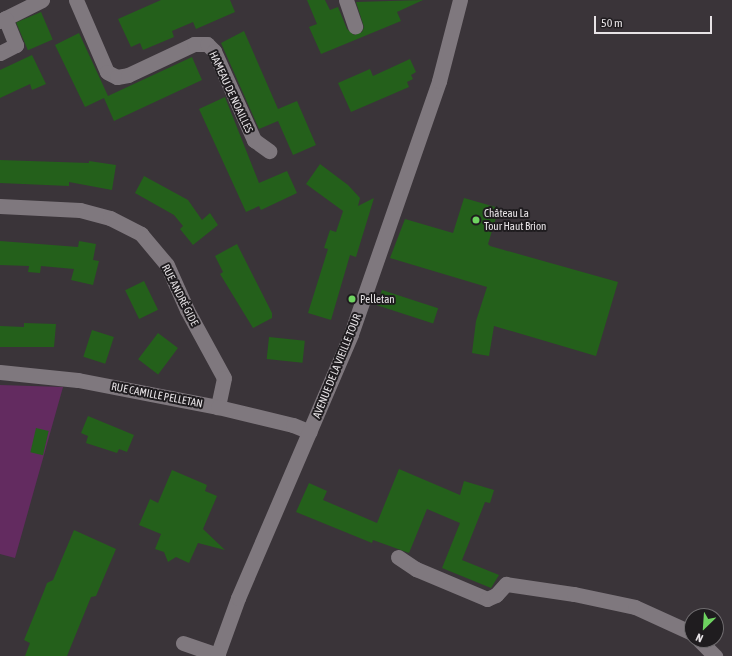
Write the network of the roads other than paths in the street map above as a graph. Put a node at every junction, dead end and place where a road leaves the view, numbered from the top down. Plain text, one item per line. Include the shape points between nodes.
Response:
1 (42, 0) edge
2 (76, 0) edge
3 (346, 0) edge
4 (460, 0) edge
5 (2, 20) edge
6 (355, 26) dead end
7 (0, 53) edge
8 (269, 151) dead end
9 (0, 206) edge
10 (0, 372) edge
11 (218, 407) junction
12 (310, 432) junction
13 (398, 558) dead end
14 (684, 629) edge
15 (183, 643) dead end
16 (707, 648) edge
17 (218, 655) edge
18 (715, 656) edge

1 - 5 street
2 - 8 street, HAMEAU DE NOAILLES via 108,72 117,78 194,44 207,44 214,51 254,140
3 - 6 street
4 - 12 street, AVENUE DE LA VIEILLE TOUR via 439,81 403,187 351,334
5 - 7 street via 16,45
9 - 11 street, RUE ANDRÉ GIDE via 80,210 110,218 141,234 167,265 187,310 224,378
10 - 11 street, RUE CAMILLE PELLETAN via 78,380
11 - 12 street, RUE CAMILLE PELLETAN via 293,425
12 - 17 street, AVENUE DE LA VIEILLE TOUR via 238,598
13 - 14 street via 416,570 487,598 496,595 506,584 574,594 635,607
15 - 17 street
16 - 18 street

